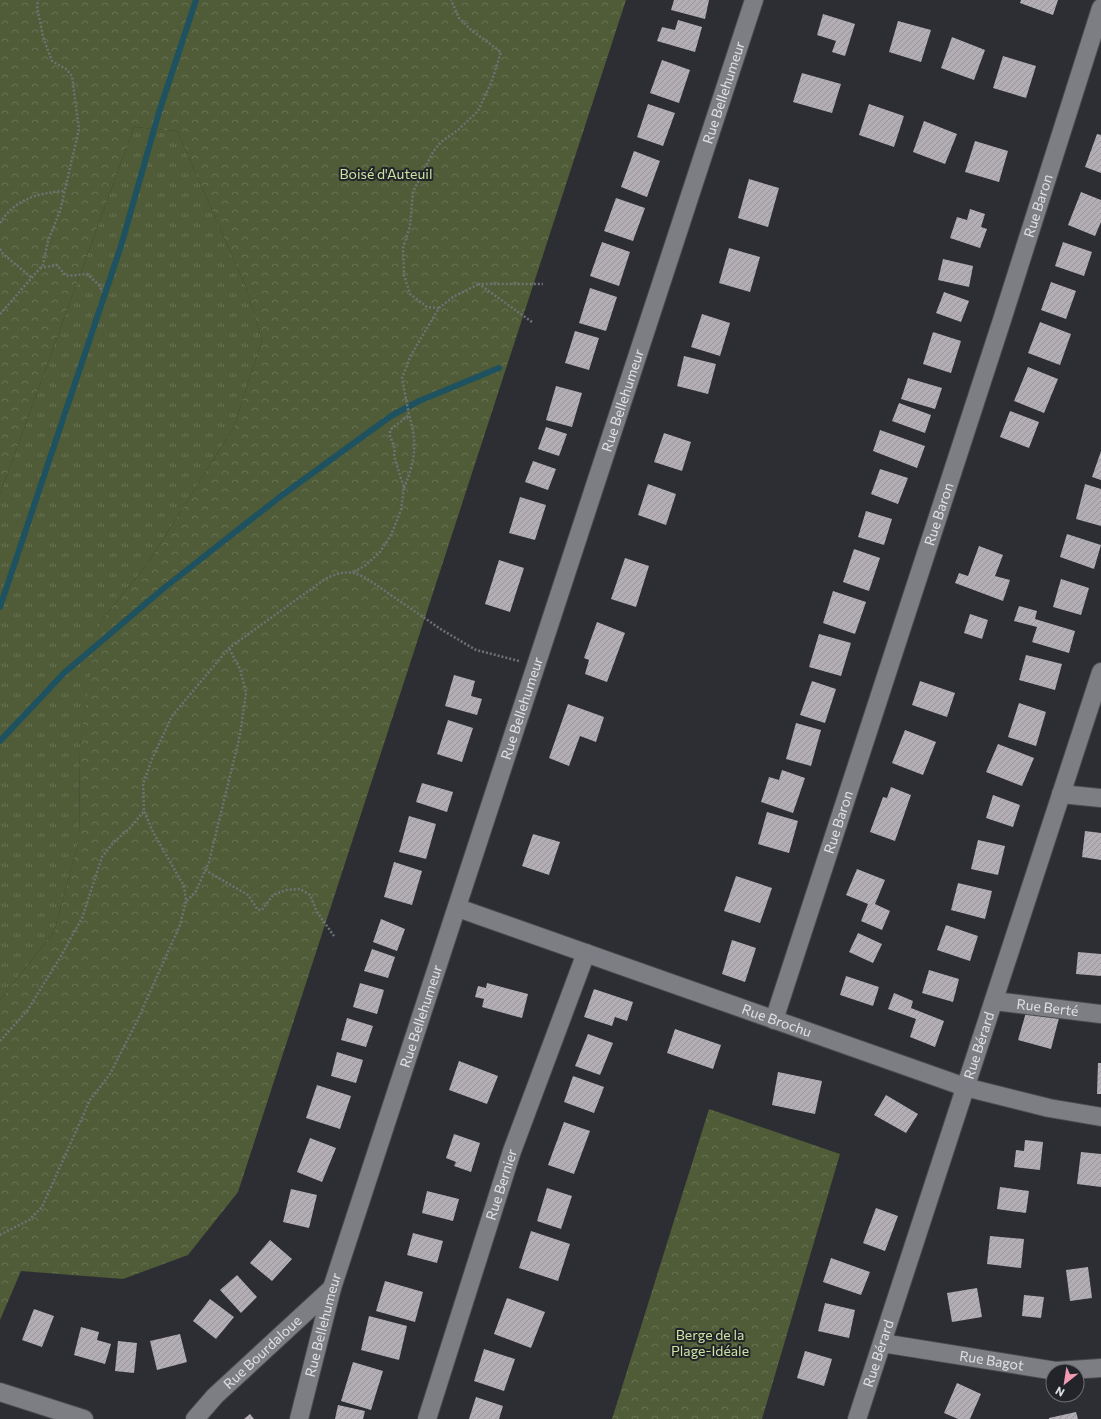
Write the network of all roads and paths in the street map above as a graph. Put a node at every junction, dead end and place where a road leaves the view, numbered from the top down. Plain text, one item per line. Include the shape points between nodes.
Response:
1 (38, 0) edge
2 (451, 0) edge
3 (754, 0) edge
4 (1101, 8) edge
5 (64, 191) junction
6 (0, 223) edge
7 (0, 248) edge
8 (40, 268) junction
9 (31, 278) junction
10 (479, 284) junction
11 (543, 284) dead end
12 (102, 292) dead end
13 (439, 308) junction
14 (0, 314) edge
15 (532, 322) dead end
16 (410, 413) junction
17 (404, 488) junction
18 (354, 572) junction
19 (229, 648) junction
20 (537, 665) junction
21 (1101, 672) edge
22 (1061, 794) junction
23 (1101, 798) edge
24 (144, 811) junction
25 (205, 870) junction
26 (186, 901) junction
27 (458, 908) junction
28 (334, 936) dead end
29 (586, 953) junction
30 (994, 1001) junction
31 (1101, 1014) edge
32 (774, 1020) junction
33 (0, 1041) edge
34 (966, 1087) junction
35 (1101, 1117) edge
36 (0, 1235) edge
37 (332, 1288) junction
38 (882, 1343) junction
39 (1101, 1368) edge
40 (0, 1392) edge
41 (84, 1419) edge
42 (195, 1419) edge
43 (299, 1419) edge
44 (427, 1419) edge
45 (857, 1419) edge

1 - 5 path via 43,37 52,61 72,76 79,129
2 - 13 path via 459,18 501,52 478,111 441,142 433,152 413,192 410,226 404,248 404,275 410,294 427,307
3 - 20 street, Rue Bellehumeur
4 - 32 street, Rue Baron
5 - 6 path via 42,193 19,203
5 - 8 path via 60,211
7 - 9 path via 3,254
8 - 9 path
8 - 12 path via 57,265 66,276 86,274 100,286
9 - 14 path
10 - 11 path
10 - 13 path via 453,297
10 - 15 path
13 - 16 path via 411,355 402,378
16 - 17 path via 415,442 411,469
16 - 17 path via 390,430 395,449 394,456
17 - 18 path via 401,510 391,536 380,552
18 - 19 path via 339,573 325,579
18 - 20 path via 476,650
19 - 24 path via 172,716 152,759 144,784
19 - 25 path via 240,669 246,693 240,735
20 - 27 street, Rue Bellehumeur
21 - 22 street, Rue Bérard
22 - 23 street
22 - 30 street, Rue Bérard
24 - 26 path via 152,832 184,886
24 - 33 path via 102,857 82,918 62,956 27,1011
25 - 26 path via 196,891
25 - 28 path via 248,895 258,910 262,910 273,895 286,890 300,889 310,894 317,912
26 - 36 path via 180,925 144,1005 110,1074 90,1100 42,1207 29,1220
27 - 29 street, Rue Brochu
27 - 37 street, Rue Bellehumeur
29 - 32 street, Rue Brochu
29 - 44 street, Rue Bernier via 512,1151
30 - 31 street, Rue Berté
30 - 34 street, Rue Bérard
32 - 34 street, Rue Brochu
34 - 35 street, Rue Brochu via 1049,1108
34 - 38 street, Rue Bérard
37 - 42 street, Rue Bourdaloue via 215,1396
37 - 43 street, Rue Bellehumeur
38 - 39 street, Rue Bagot via 1056,1371
38 - 45 street, Rue Bérard
40 - 41 street

